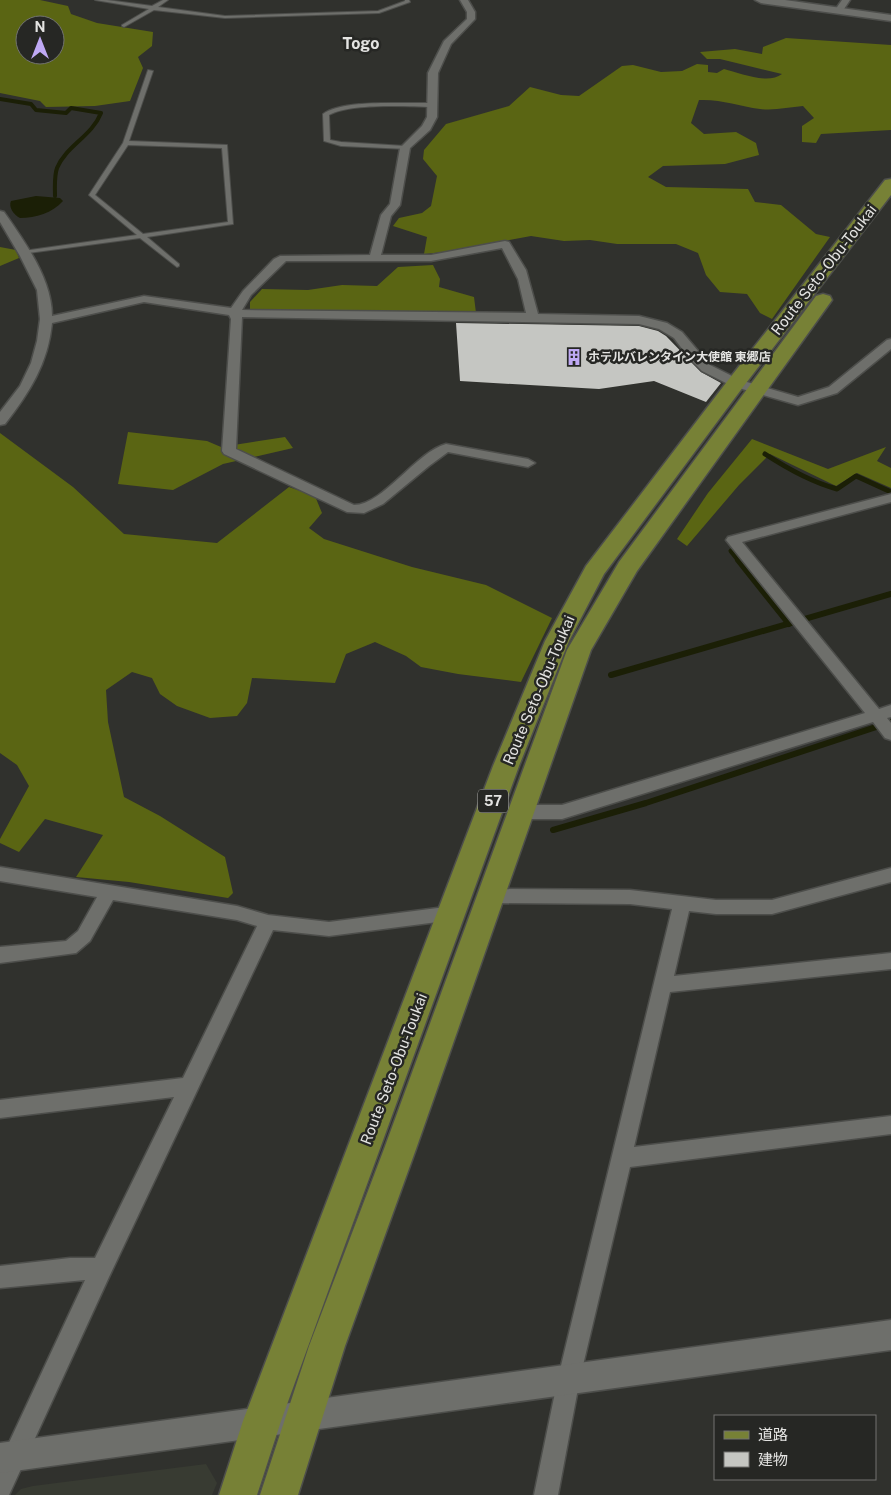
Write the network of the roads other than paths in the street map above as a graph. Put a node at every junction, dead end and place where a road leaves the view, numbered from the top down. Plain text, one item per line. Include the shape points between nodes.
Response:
1 (97, 0) edge
2 (166, 0) edge
3 (407, 0) edge
4 (464, 0) edge
5 (761, 0) edge
6 (842, 5) edge
7 (153, 8) junction
8 (891, 18) edge
9 (124, 26) dead end
10 (150, 71) dead end
11 (432, 105) junction
12 (126, 143) junction
13 (405, 148) junction
14 (891, 184) edge
15 (891, 213) edge
16 (0, 214) edge
17 (140, 235) junction
18 (23, 253) junction
19 (375, 258) junction
20 (177, 265) dead end
21 (234, 313) junction
22 (533, 317) junction
23 (47, 321) junction
24 (891, 343) edge
25 (746, 386) junction
26 (0, 421) edge
27 (528, 463) dead end
28 (891, 498) edge
29 (883, 714) edge
30 (891, 734) edge
31 (520, 812) junction
32 (0, 874) edge
33 (891, 875) edge
34 (108, 893) junction
35 (491, 896) junction
36 (682, 903) junction
37 (453, 912) junction
38 (268, 922) junction
39 (0, 955) edge
40 (891, 961) edge
41 (664, 985) junction
42 (190, 1086) junction
43 (0, 1109) edge
44 (891, 1125) edge
45 (623, 1158) junction
46 (100, 1269) junction
47 (0, 1277) edge
48 (891, 1335) edge
49 (569, 1378) junction
50 (304, 1416) junction
51 (262, 1421) junction
52 (8, 1457) edge
53 (0, 1488) edge
54 (238, 1495) edge
55 (279, 1495) edge
56 (546, 1495) edge

1 - 7 lane
2 - 7 lane
3 - 7 lane via 379,12 234,17
4 - 11 street via 472,19 448,42 440,56 433,73
5 - 6 street
6 - 8 street
7 - 9 lane
10 - 12 lane
11 - 13 street via 432,119
11 - 13 lane via 354,106 326,114 327,141
12 - 17 lane via 92,195
12 - 17 lane via 225,146 231,223
13 - 19 street via 395,205 386,215
14 - 25 main road, Route Seto-Obu-Toukai / 57
15 - 25 main road, Route Seto-Obu-Toukai / 57
16 - 18 street
17 - 18 lane
17 - 20 lane
18 - 23 street via 45,298
19 - 21 street via 284,258 247,293
19 - 22 street via 438,257 505,244 523,278
21 - 22 street
21 - 23 street via 144,299
21 - 27 street via 237,319 229,451 352,509 364,509 378,501 446,448
22 - 25 street via 639,320 664,326 678,335 706,368
23 - 26 street via 30,380
24 - 25 street via 832,390 798,401
25 - 31 main road, Route Seto-Obu-Toukai / 57 via 684,491 627,568 579,650
25 - 37 main road, Route Seto-Obu-Toukai / 57 via 594,571 557,641 506,766
28 - 29 street via 733,540
29 - 30 street
29 - 31 street via 562,812
31 - 35 main road, Route Seto-Obu-Toukai / 57
32 - 34 street
33 - 36 street via 772,907
34 - 38 street via 236,913
34 - 39 street via 84,936 70,948
35 - 36 street via 630,897
35 - 50 main road, Route Seto-Obu-Toukai / 57
36 - 41 street
37 - 38 street via 329,929
37 - 51 main road, Route Seto-Obu-Toukai / 57
38 - 42 street
40 - 41 street
41 - 45 street
42 - 43 street
42 - 46 street
44 - 45 street
45 - 49 street
46 - 47 street via 70,1268
46 - 52 street
48 - 49 street
49 - 50 street
49 - 56 street
50 - 51 street
50 - 55 main road, Route Seto-Obu-Toukai / 57
51 - 52 street
51 - 54 main road, Route Seto-Obu-Toukai / 57
52 - 53 street

